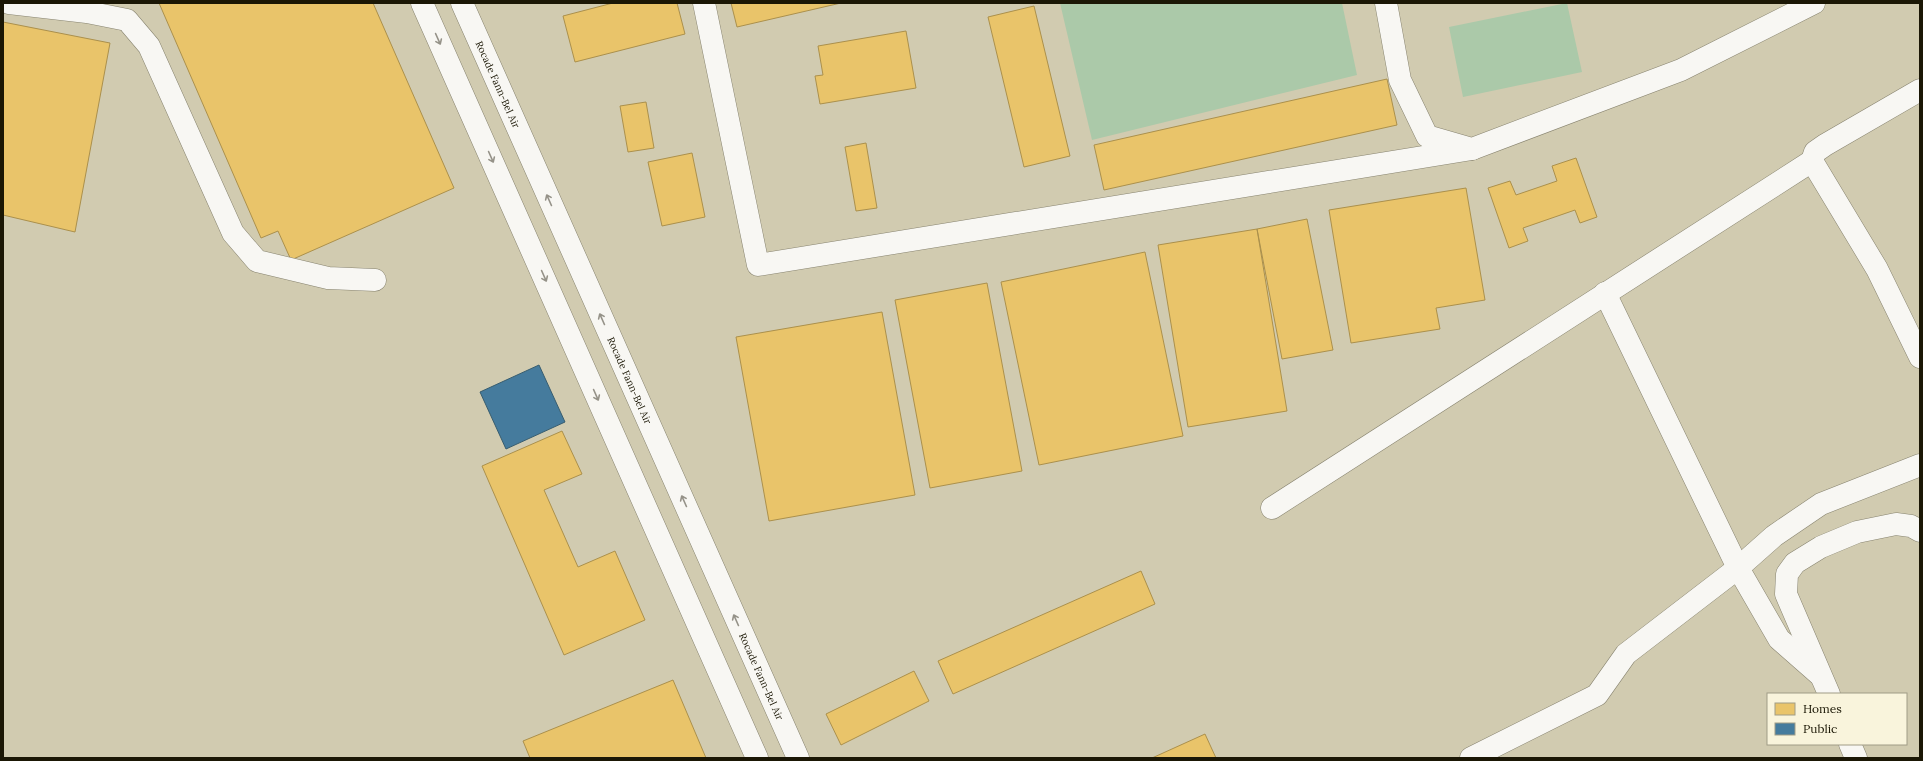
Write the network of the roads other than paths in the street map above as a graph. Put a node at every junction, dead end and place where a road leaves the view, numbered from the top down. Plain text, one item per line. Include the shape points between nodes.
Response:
1 (9, 3) edge
2 (422, 3) edge
3 (462, 3) edge
4 (704, 3) edge
5 (1386, 3) edge
6 (1814, 3) edge
7 (1920, 90) edge
8 (1472, 149) junction
9 (1812, 161) junction
10 (375, 280) dead end
11 (1605, 293) junction
12 (1920, 357) edge
13 (1920, 465) edge
14 (1272, 508) dead end
15 (1920, 531) edge
16 (1738, 568) junction
17 (1825, 684) edge
18 (1850, 745) edge
19 (757, 758) edge
20 (798, 758) edge
21 (1471, 758) edge
22 (1856, 758) edge

1 - 10 street via 87,12 126,20 149,46 232,232 257,261 328,278
2 -> 19 street
20 -> 3 street, Rocade Fann-Bel Air
4 - 8 street via 758,265
5 - 8 street via 1400,80 1427,136
6 - 8 street via 1681,70
7 - 9 street via 1825,146 1816,152
9 - 11 street
9 - 12 street via 1877,269
11 - 14 street
11 - 16 street
13 - 16 street via 1821,504 1774,536
15 - 17 street via 1911,526 1896,524 1857,532 1821,547 1795,563 1787,574 1786,594
16 - 17 street via 1779,639
16 - 21 street via 1626,654 1597,695
18 - 22 street

